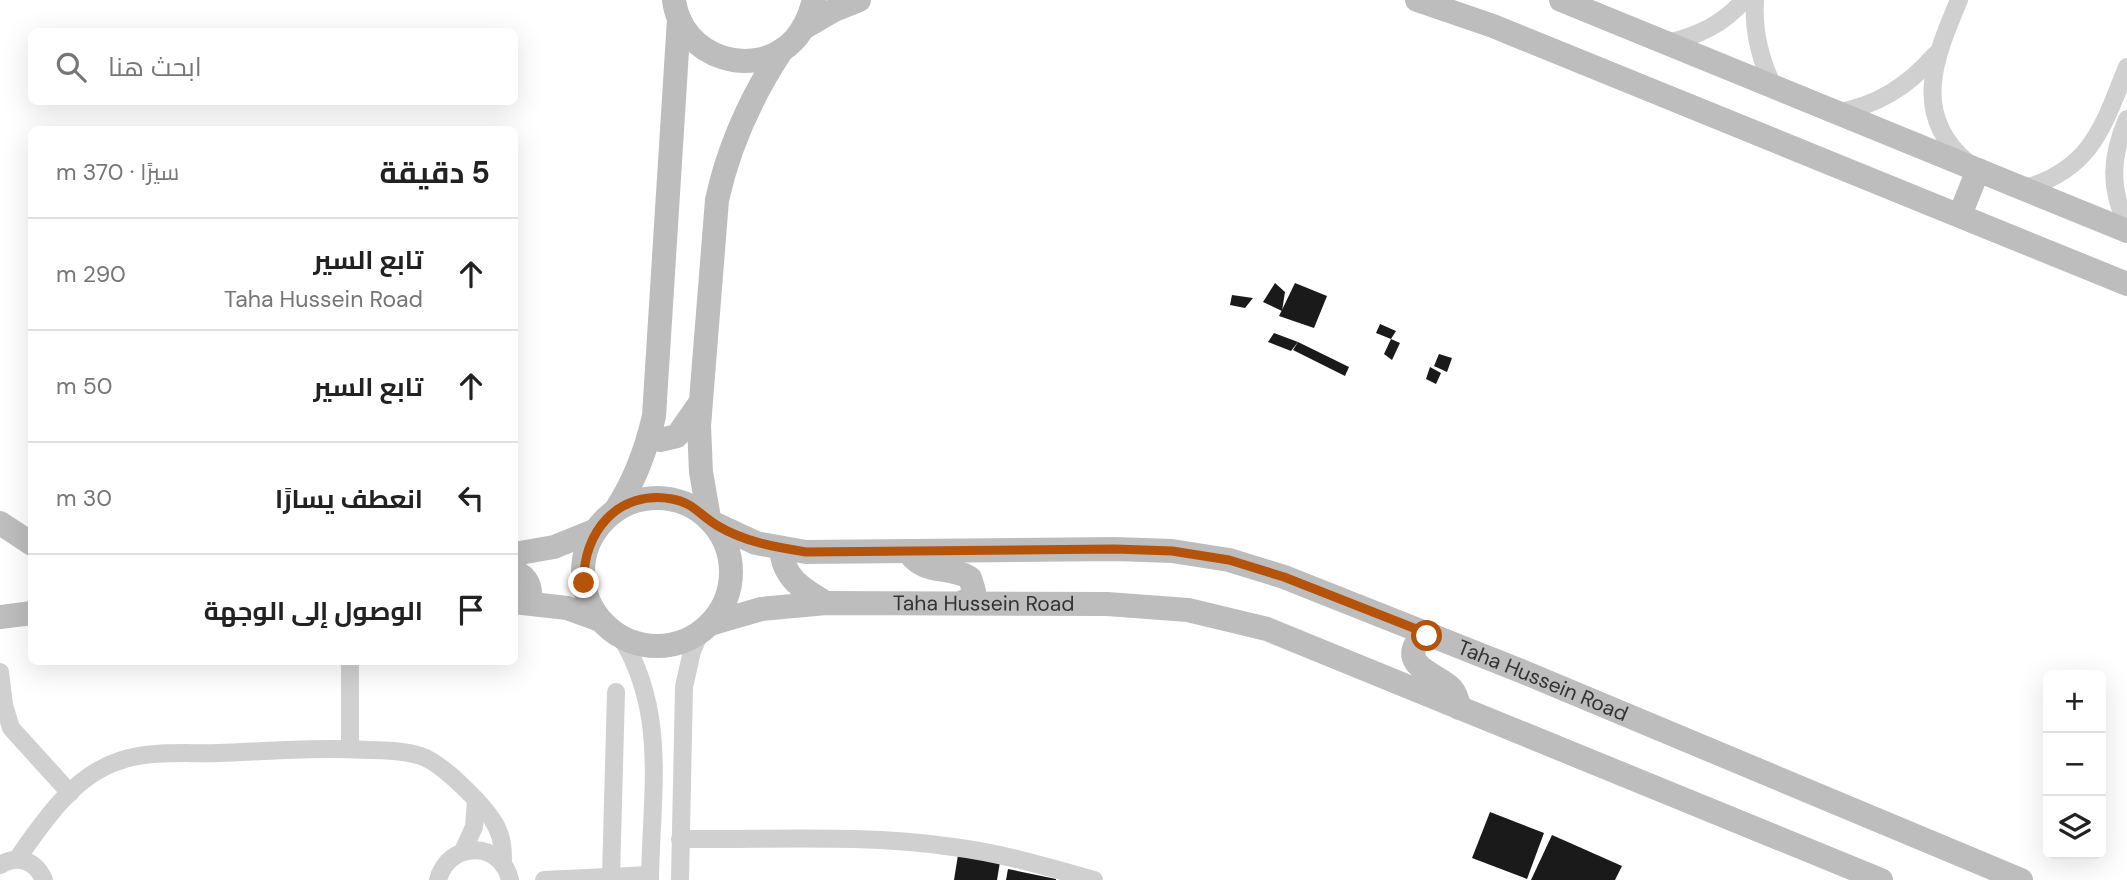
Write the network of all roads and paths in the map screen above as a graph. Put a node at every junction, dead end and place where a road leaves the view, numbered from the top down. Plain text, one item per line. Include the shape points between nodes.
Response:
1 (814, 0) edge
2 (859, 0) edge
3 (1417, 0) edge
4 (1562, 0) edge
5 (1744, 0) edge
6 (1755, 0) edge
7 (1959, 0) edge
8 (677, 10) edge
9 (803, 28) junction
10 (1667, 43) junction
11 (782, 50) junction
12 (1937, 52) junction
13 (2127, 67) edge
14 (1773, 86) junction
15 (1835, 113) junction
16 (2127, 119) edge
17 (2102, 130) junction
18 (2119, 137) junction
19 (1978, 170) junction
20 (2023, 189) junction
21 (1961, 215) junction
22 (2127, 225) edge
23 (2127, 231) edge
24 (2127, 284) edge
25 (700, 402) junction
26 (649, 436) junction
27 (615, 511) junction
28 (712, 521) junction
29 (0, 523) edge
30 (596, 530) junction
31 (28, 541) edge
32 (781, 548) junction
33 (908, 551) junction
34 (518, 553) edge
35 (518, 574) edge
36 (522, 602) edge
37 (825, 603) junction
38 (961, 603) junction
39 (28, 614) edge
40 (0, 617) edge
41 (600, 620) junction
42 (705, 628) junction
43 (1434, 636) junction
44 (621, 637) junction
45 (350, 665) edge
46 (0, 672) edge
47 (616, 692) dead end
48 (1459, 708) junction
49 (653, 746) junction
50 (682, 747) junction
51 (350, 749) junction
52 (70, 793) junction
53 (476, 801) junction
54 (680, 839) junction
55 (463, 851) junction
56 (17, 859) junction
57 (0, 865) edge
58 (507, 872) edge
59 (611, 877) junction
60 (650, 878) edge
61 (44, 880) edge
62 (438, 880) edge
63 (544, 880) edge
64 (680, 880) edge
65 (1094, 880) edge
66 (1881, 880) edge
67 (2021, 880) edge

1 - 9 main road
2 - 9 main road
3 - 21 main road via 1493,26
4 - 10 main road
5 - 10 street via 1703,32
6 - 14 street via 1758,41
7 - 12 street
8 - 11 main road via 697,44 724,58 754,61
8 - 26 main road via 656,396
9 - 11 main road
10 - 14 main road
11 - 25 main road via 741,122 723,174
12 - 15 street via 1917,75 1892,93
12 - 19 street via 1932,87 1938,119 1954,148
13 - 17 street
14 - 15 main road
15 - 19 main road
16 - 18 street
17 - 18 street
17 - 20 street via 2063,172
18 - 22 street via 2113,168
19 - 20 main road
19 - 21 main road
20 - 23 main road
21 - 24 main road
25 - 26 main road via 677,436 660,440
25 - 28 main road via 701,472
26 - 27 main road via 636,475
27 - 28 main road via 642,499 671,498
27 - 30 main road
28 - 32 main road, Taha Hussein Road via 756,543
28 - 42 main road via 728,548 732,575 725,601
29 - 31 main road
30 - 34 main road via 554,547
30 - 41 main road via 585,555 584,583
32 - 33 main road, Taha Hussein Road via 831,553
32 - 37 main road via 783,564 793,581
33 - 38 main road via 924,566 970,578 974,591
33 - 43 main road, Taha Hussein Road via 1115,549 1229,560
35 - 36 main road via 530,587
36 - 41 main road via 567,608
37 - 38 main road, Taha Hussein Road
37 - 42 main road, Taha Hussein Road via 761,609
38 - 48 main road, Taha Hussein Road via 1148,605 1228,618 1267,629
39 - 40 main road
41 - 44 main road
42 - 44 main road via 661,646
42 - 50 street via 684,687
43 - 48 main road via 1417,642 1414,659 1452,689
43 - 67 main road, Taha Hussein Road
44 - 49 street via 647,692
45 - 51 street
46 - 52 street via 11,728
47 - 59 street
48 - 66 main road, Taha Hussein Road
49 - 50 street
49 - 60 street
50 - 54 street
51 - 52 street via 136,757 100,769
51 - 53 street via 422,756
52 - 56 street
53 - 55 street via 474,827
53 - 58 street via 498,829
54 - 64 street
54 - 65 street via 879,840 941,845 1027,860
55 - 58 street via 490,853
55 - 62 street via 448,860
56 - 57 street
56 - 61 street via 36,866
59 - 60 street
59 - 63 street

